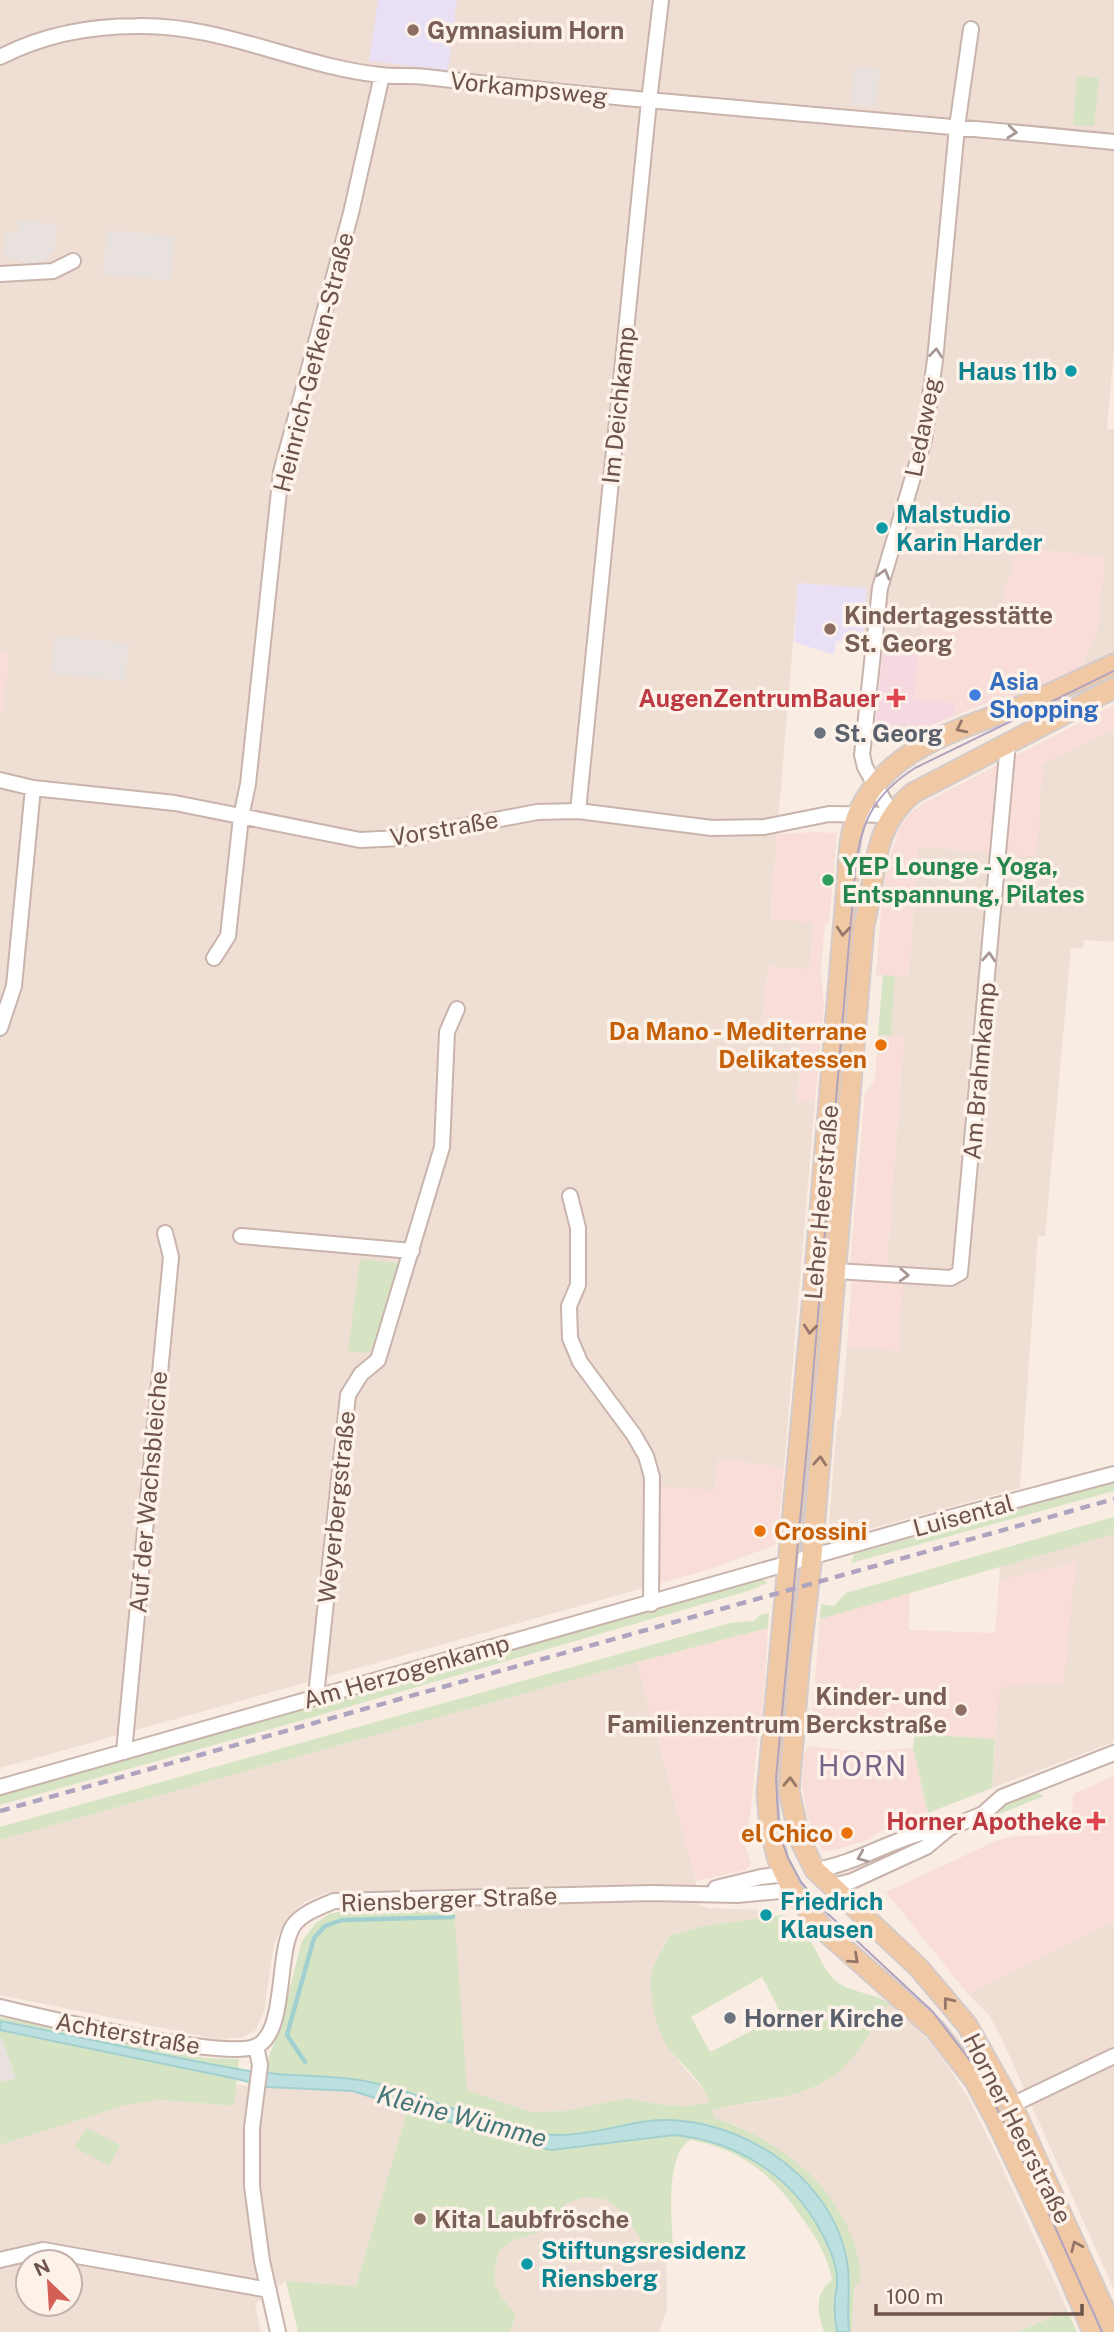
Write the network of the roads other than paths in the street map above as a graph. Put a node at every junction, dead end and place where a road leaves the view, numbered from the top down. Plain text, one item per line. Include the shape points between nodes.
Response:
1 (661, 0) edge
2 (971, 29) dead end
3 (0, 57) edge
4 (382, 75) junction
5 (649, 101) junction
6 (957, 127) junction
7 (1114, 142) edge
8 (73, 261) dead end
9 (0, 274) edge
10 (1114, 664) edge
11 (1114, 688) edge
12 (1008, 743) junction
13 (0, 780) edge
14 (875, 785) junction
15 (33, 788) junction
16 (578, 811) junction
17 (857, 815) junction
18 (892, 815) junction
19 (241, 817) junction
20 (214, 958) dead end
21 (457, 1009) dead end
22 (0, 1028) edge
23 (570, 1196) dead end
24 (165, 1233) dead end
25 (241, 1236) dead end
26 (412, 1251) junction
27 (836, 1271) junction
28 (1114, 1474) edge
29 (812, 1556) junction
30 (788, 1563) junction
31 (651, 1604) junction
32 (316, 1696) junction
33 (124, 1752) junction
34 (1114, 1753) edge
35 (0, 1787) edge
36 (949, 1828) junction
37 (816, 1870) junction
38 (789, 1882) junction
39 (832, 1886) junction
40 (0, 2007) edge
41 (257, 2046) junction
42 (1114, 2056) edge
43 (1012, 2105) junction
44 (0, 2260) edge
45 (269, 2290) junction
46 (1114, 2331) edge
47 (278, 2332) edge
48 (1093, 2332) edge

1 - 5 street, Im Deichkamp
2 - 6 street, Ledaweg
3 - 4 street, Vorkampsweg via 29,42 63,33 153,26
4 - 5 street, Vorkampsweg
4 - 19 street, Heinrich-Gefken-Straße via 350,216 281,472
5 - 6 street, Vorkampsweg
5 - 16 street, Im Deichkamp
6 -> 7 street, Vorkampsweg
14 -> 6 street, Ledaweg via 862,755 880,588 924,440
8 - 9 street via 53,271
10 -> 14 main road, Leher Heerstraße via 1040,699 967,725 902,758
11 - 12 main road, Leher Heerstraße
12 - 18 main road, Leher Heerstraße via 913,793
27 -> 12 street, Am Brahmkamp via 951,1278 960,1273
13 - 15 street, Vorstraße
14 - 17 main road, Leher Heerstraße
14 - 18 street, Ledaweg
15 - 19 street, Vorstraße via 175,803
15 - 22 street via 14,986
16 - 17 street, Vorstraße via 712,828 764,827 829,814
16 - 19 street, Vorstraße via 537,812 401,838 360,840
17 - 18 street, Vorstraße
17 -> 30 main road, Leher Heerstraße via 846,896
18 - 27 main road, Leher Heerstraße via 877,851 864,925
19 - 20 street, Heinrich-Gefken-Straße via 228,936
21 - 26 street, Weyerbergstraße via 447,1032 442,1147
23 - 31 street via 578,1228 578,1285 569,1306 570,1338 580,1362 646,1457 652,1477
24 - 33 street, Auf der Wachsbleiche via 171,1257
25 - 26 street
26 - 32 street, Weyerbergstraße via 378,1360 361,1374 348,1395
29 -> 27 main road, Leher Heerstraße
28 - 29 street, Luisental
29 - 30 street, Am Herzogenkamp
37 -> 29 main road, Leher Heerstraße via 800,1840 789,1791
30 - 31 street, Am Herzogenkamp
30 - 38 main road, Leher Heerstraße via 767,1793 770,1828
31 - 32 street, Am Herzogenkamp
32 - 33 street, Am Herzogenkamp
33 - 35 street, Am Herzogenkamp
34 - 36 street via 1002,1797 983,1814
36 -> 37 street via 928,1829 836,1867
36 - 39 street via 926,1847
37 - 38 main road
37 - 39 main road, Leher Heerstraße
38 - 39 main road
38 - 41 street, Riensberger Straße via 737,1895 334,1901 313,1909 294,1924 273,2022 267,2038
38 -> 48 main road, Horner Heerstraße via 828,1934 935,2029 975,2081
43 -> 39 main road, Horner Heerstraße via 967,2025 938,1989
40 - 41 street, Achterstraße via 73,2025 218,2049
41 - 45 street via 260,2065 251,2128 252,2186
42 - 43 street
46 -> 43 main road, Horner Heerstraße
44 - 45 street via 43,2250
45 - 47 street

